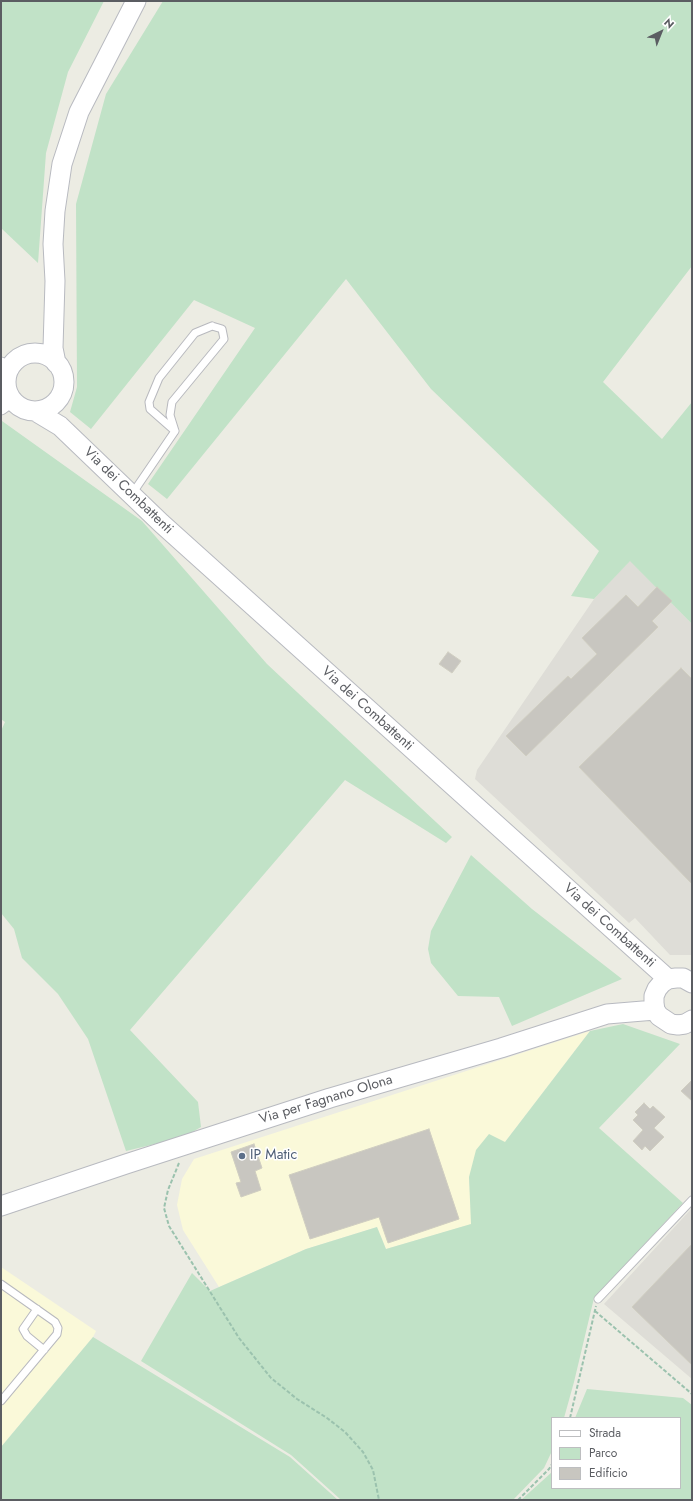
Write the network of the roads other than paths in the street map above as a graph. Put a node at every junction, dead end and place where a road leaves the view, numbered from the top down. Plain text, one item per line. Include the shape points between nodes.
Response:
1 (136, 1) edge
2 (53, 323) junction
3 (29, 354) junction
4 (56, 363) junction
5 (5, 367) edge
6 (59, 398) junction
7 (6, 404) edge
8 (36, 411) junction
9 (175, 431) junction
10 (70, 435) junction
11 (131, 495) junction
12 (668, 979) junction
13 (692, 983) edge
14 (655, 1010) junction
15 (692, 1020) edge
16 (692, 1200) edge
17 (1, 1206) edge
18 (1, 1284) edge
19 (598, 1299) road end
20 (37, 1309) junction
21 (44, 1350) junction
22 (1, 1401) edge

1 - 2 street, Via dei Combattenti via 79,112 62,164 54,217
2 - 3 street, Via dei Combattenti via 48,336
2 - 4 street, Via dei Combattenti
3 - 4 street via 47,356
3 - 5 street, Via dei Combattenti
4 - 6 street, Via dei Combattenti via 63,380
5 - 7 street, Via dei Combattenti
6 - 8 street via 49,407
6 - 10 street, Via dei Combattenti via 64,423
7 - 8 street, Via dei Combattenti
8 - 10 street, Via dei Combattenti
9 - 9 lane via 170,415 172,402 224,339 222,329 212,326 194,333 159,378 149,402 150,409
9 - 11 lane
10 - 11 street, Via dei Combattenti
11 - 12 street, Via dei Combattenti
12 - 13 street via 683,978
12 - 14 street via 657,989 654,996
14 - 15 street via 671,1024 685,1024
14 - 17 street, Via per Fagnano Olona via 607,1014 330,1098
16 - 19 lane
18 - 20 lane
20 - 21 lane via 23,1329 27,1336
20 - 21 lane via 55,1322 58,1328
21 - 22 lane

